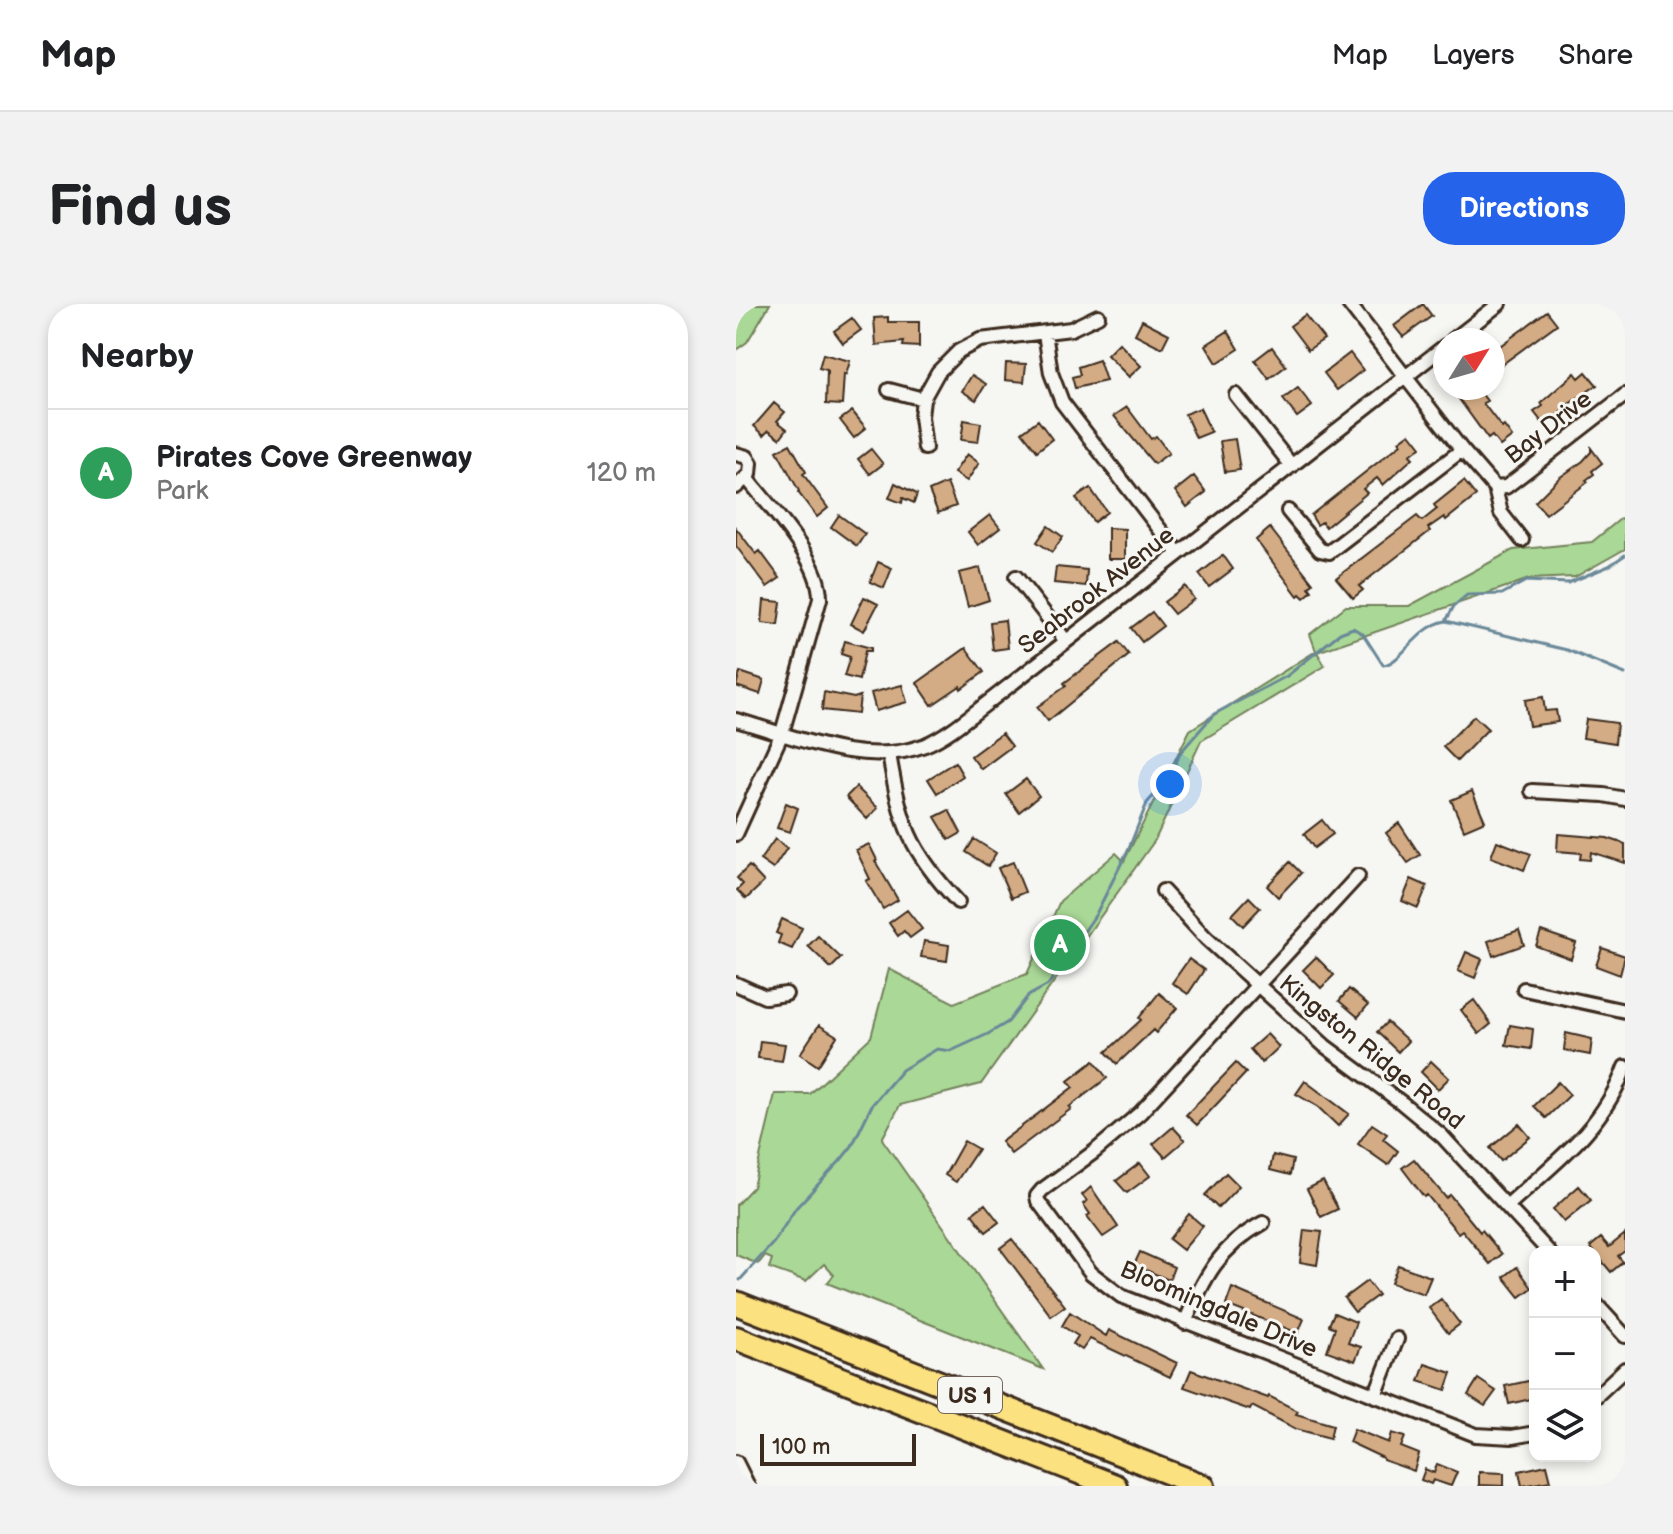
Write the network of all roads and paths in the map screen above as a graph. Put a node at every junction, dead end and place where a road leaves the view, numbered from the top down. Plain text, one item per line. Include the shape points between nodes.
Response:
1 (1349, 304) edge
2 (1499, 304) edge
3 (1098, 316) dead end
4 (1468, 328) edge
5 (1045, 333) junction
6 (1433, 356) edge
7 (1405, 378) junction
8 (889, 390) dead end
9 (1236, 395) dead end
10 (1625, 395) edge
11 (923, 399) junction
12 (925, 448) dead end
13 (1462, 450) junction
14 (736, 454) edge
15 (1292, 466) junction
16 (747, 478) junction
17 (736, 487) edge
18 (1495, 488) junction
19 (1288, 511) dead end
20 (1522, 540) dead end
21 (1178, 553) junction
22 (1016, 577) dead end
23 (1066, 641) junction
24 (736, 720) edge
25 (782, 733) junction
26 (889, 754) junction
27 (1532, 791) dead end
28 (1625, 799) edge
29 (736, 834) edge
30 (1358, 876) dead end
31 (1163, 891) dead end
32 (958, 902) dead end
33 (736, 984) edge
34 (1257, 986) junction
35 (1524, 989) dead end
36 (786, 994) dead end
37 (1625, 1011) edge
38 (1625, 1067) edge
39 (1507, 1206) junction
40 (1263, 1223) dead end
41 (1544, 1246) edge
42 (736, 1303) edge
43 (1601, 1310) edge
44 (1185, 1323) junction
45 (1625, 1336) edge
46 (736, 1338) edge
47 (1397, 1339) dead end
48 (1625, 1369) edge
49 (1601, 1391) edge
50 (1375, 1396) junction
51 (1529, 1434) edge
52 (738, 1470) edge
53 (748, 1486) edge
54 (1115, 1486) edge
55 (1203, 1486) edge

1 - 7 street, Bay Drive
2 - 4 street
3 - 5 street via 1071,329
5 - 11 street via 994,337 969,345 944,364
5 - 21 street via 1062,402
6 - 7 street, Seabrook Avenue
7 - 13 street, Bay Drive
7 - 15 street, Seabrook Avenue
8 - 11 street
9 - 15 street
10 - 18 street, Bay Drive via 1506,487
11 - 12 street
13 - 18 street, Bay Drive
13 - 19 street via 1329,552 1320,550
14 - 16 street via 750,459
15 - 21 street, Seabrook Avenue
16 - 17 street
16 - 25 street via 808,559 820,587
18 - 20 street via 1501,513
21 - 23 street, Seabrook Avenue
22 - 23 street
23 - 26 street, Seabrook Avenue via 944,735
24 - 25 street, Seabrook Avenue
25 - 26 street, Seabrook Avenue via 841,749
25 - 29 street
26 - 32 street via 907,831 924,863
27 - 28 street
30 - 34 street, Bloomingdale Drive
31 - 34 street, Kingston Ridge Road
33 - 36 street via 765,997
34 - 39 street, Kingston Ridge Road via 1325,1046 1434,1128
34 - 44 street, Bloomingdale Drive via 1134,1119 1037,1196 1101,1282
35 - 37 street
38 - 39 street via 1593,1127
39 - 41 street, Kingston Ridge Road
40 - 44 street via 1213,1265
42 - 55 highway, US 1
43 - 45 street
44 - 50 street, Bloomingdale Drive
46 - 54 highway, US 1
47 - 50 street
48 - 49 street
50 - 51 street, Bloomingdale Drive via 1476,1435
52 - 53 street

